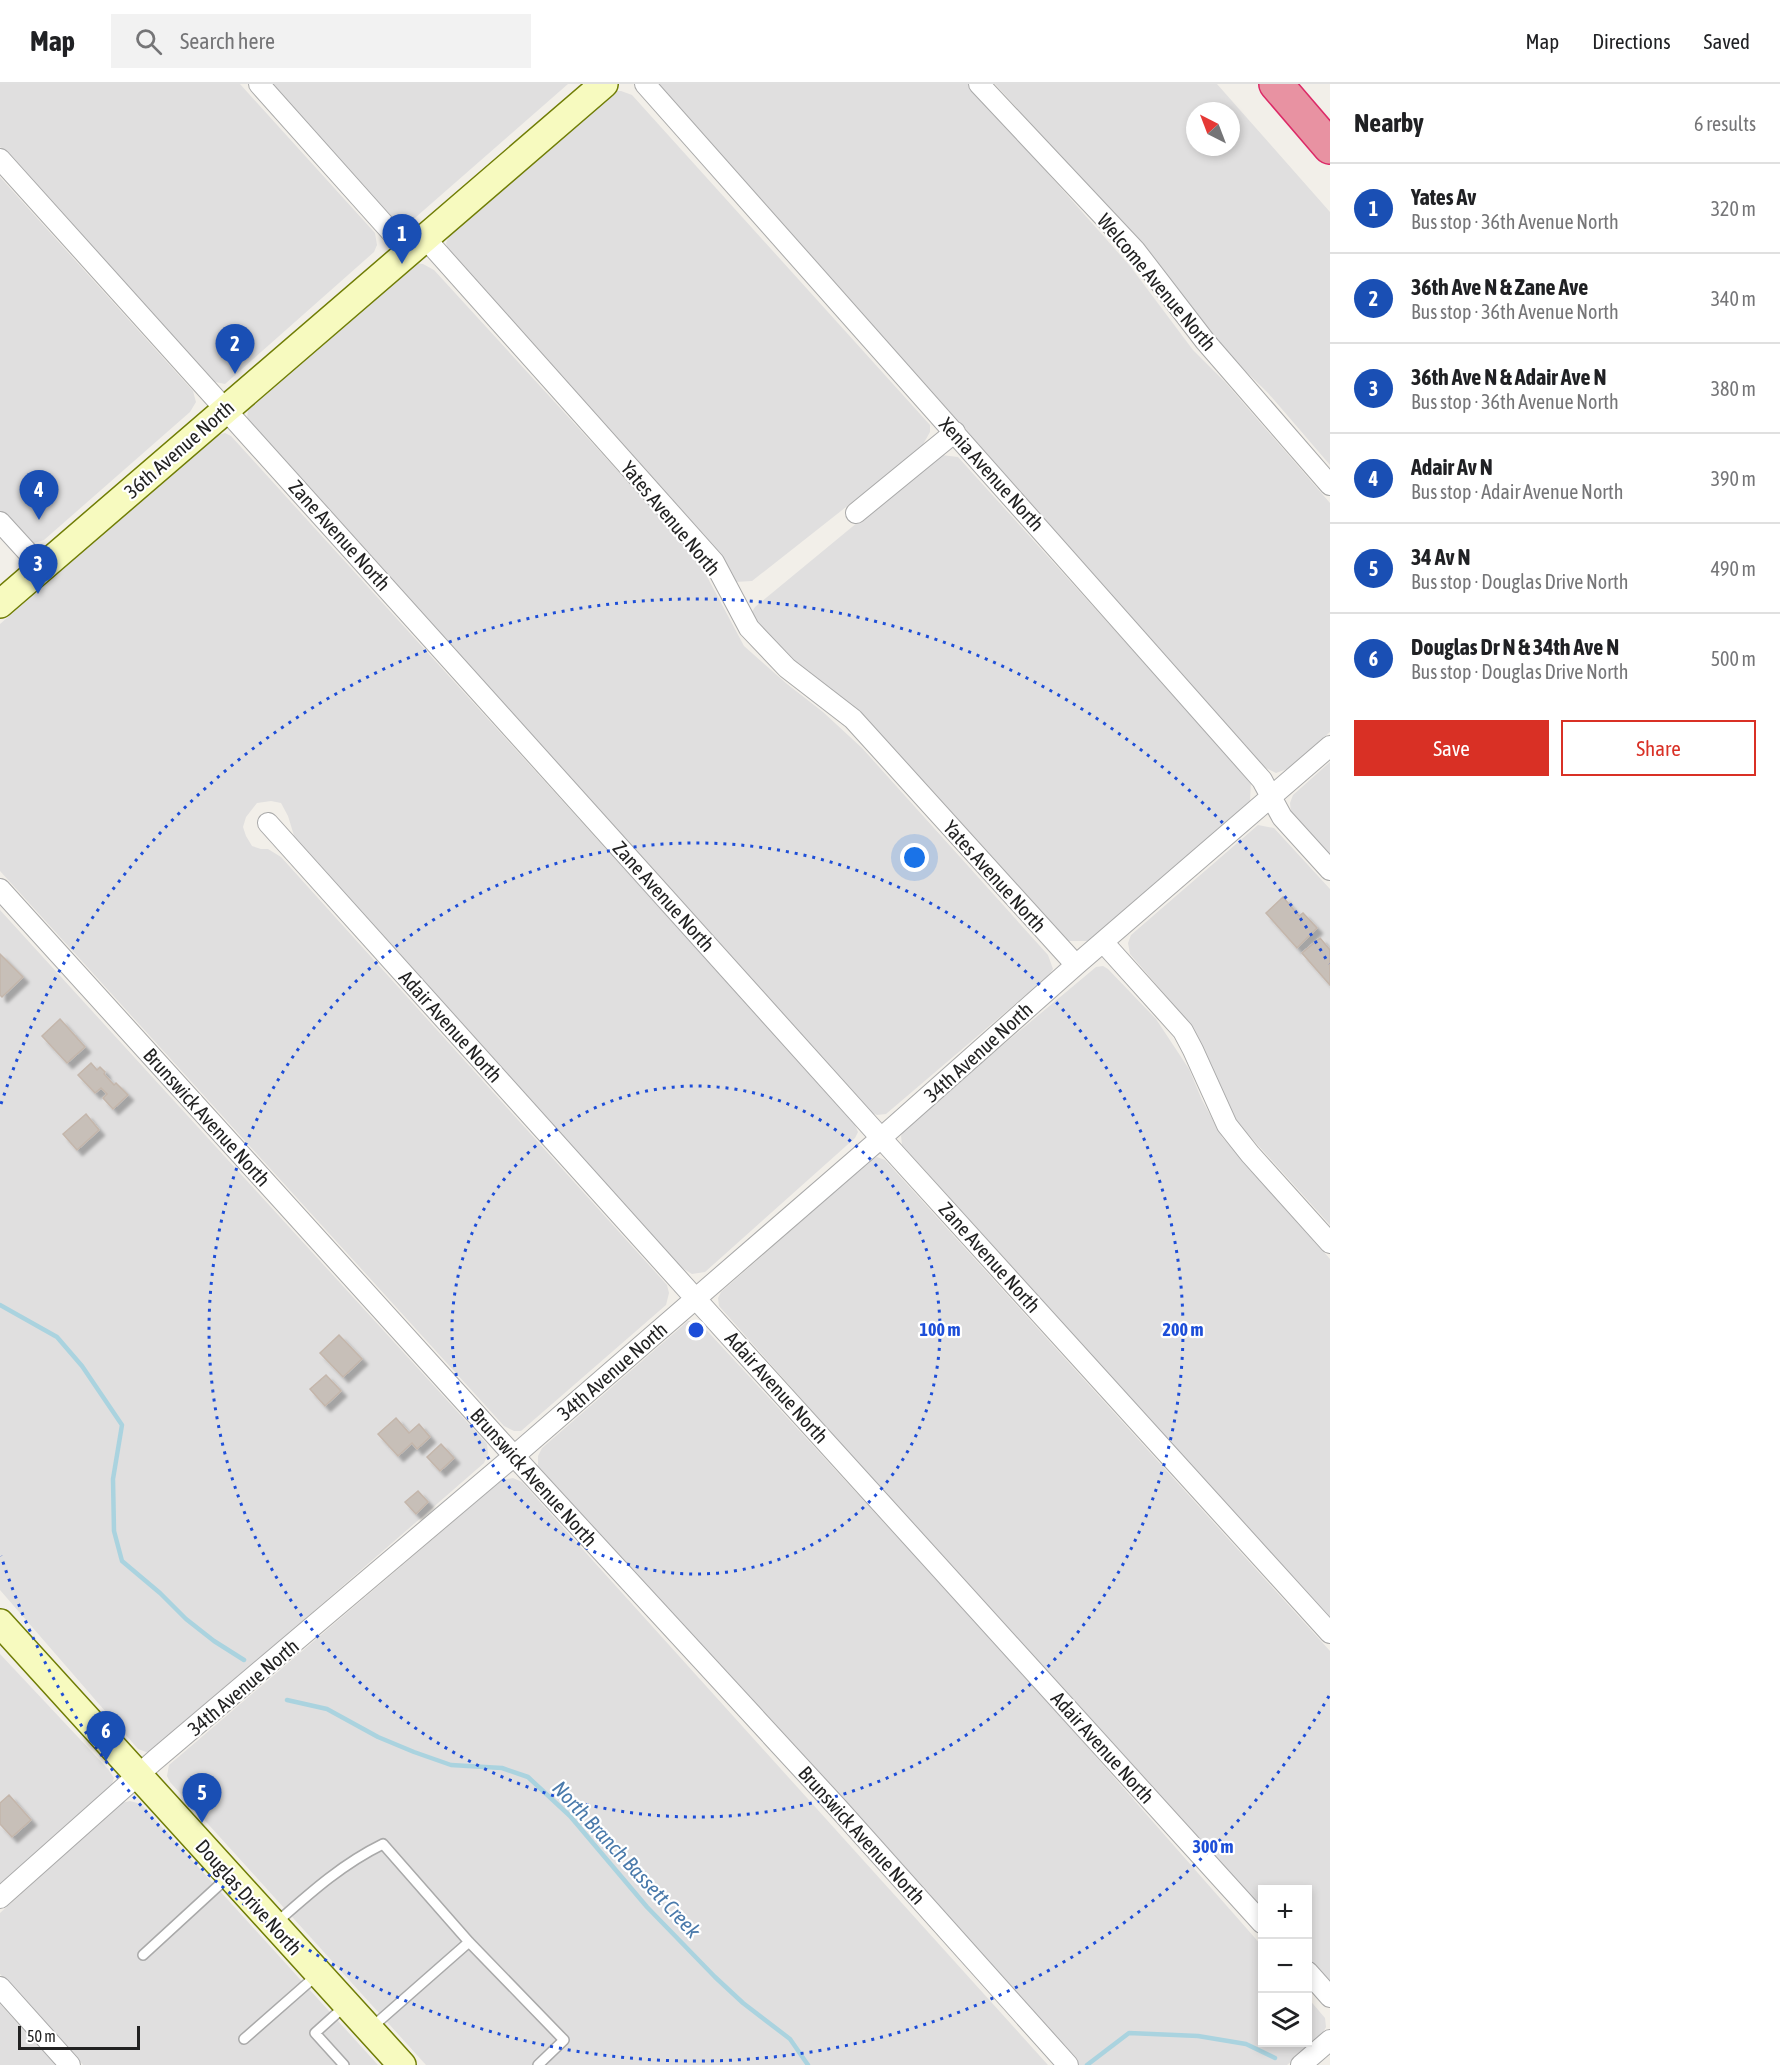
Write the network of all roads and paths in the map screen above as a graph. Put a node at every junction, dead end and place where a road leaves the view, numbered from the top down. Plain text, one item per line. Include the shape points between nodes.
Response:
1 (259, 84) edge
2 (604, 84) edge
3 (645, 84) edge
4 (979, 84) edge
5 (1276, 84) edge
6 (1330, 147) edge
7 (0, 159) edge
8 (424, 237) junction
9 (226, 409) junction
10 (955, 432) junction
11 (1330, 485) edge
12 (856, 513) dead end
13 (0, 522) edge
14 (42, 568) junction
15 (0, 604) edge
16 (1330, 746) edge
17 (1270, 797) junction
18 (268, 823) dead end
19 (1330, 870) edge
20 (0, 889) edge
21 (1103, 942) junction
22 (1076, 965) junction
23 (881, 1138) junction
24 (1330, 1243) edge
25 (695, 1298) junction
26 (514, 1456) junction
27 (0, 1623) edge
28 (1330, 1633) edge
29 (139, 1775) junction
30 (230, 1876) junction
31 (0, 1898) edge
32 (1258, 1917) edge
33 (274, 1925) junction
34 (469, 1942) junction
35 (143, 1955) dead end
36 (318, 1974) junction
37 (1312, 1977) edge
38 (0, 1987) edge
39 (1330, 1997) edge
40 (347, 2004) junction
41 (369, 2029) junction
42 (244, 2039) dead end
43 (1330, 2040) edge
44 (395, 2061) edge
45 (70, 2065) edge
46 (344, 2065) edge
47 (538, 2065) edge
48 (1068, 2065) edge
49 (1300, 2065) edge

1 - 8 street via 392,233
2 - 8 street, 36th Avenue North
3 - 10 street, Xenia Avenue North
4 - 11 street, Welcome Avenue North via 1136,250 1206,341
5 - 6 highway
7 - 9 street, Zane Avenue North
8 - 9 street, 36th Avenue North
8 - 22 street, Yates Avenue North via 714,562 749,628 787,668 853,719
9 - 14 street, 36th Avenue North
9 - 23 street, Zane Avenue North
10 - 12 street
10 - 17 street, Xenia Avenue North via 1262,780
13 - 14 street
14 - 15 street, 36th Avenue North
16 - 17 street, 34th Avenue North
17 - 19 street, Xenia Avenue North via 1282,817
17 - 21 street, 34th Avenue North
18 - 25 street, Adair Avenue North
20 - 26 street, Brunswick Avenue North
21 - 22 street, 34th Avenue North
21 - 24 street via 1183,1032 1227,1125
22 - 23 street, 34th Avenue North
23 - 25 street, 34th Avenue North
23 - 28 street, Zane Avenue North
25 - 26 street, 34th Avenue North
25 - 32 street, Adair Avenue North
26 - 29 street, 34th Avenue North
26 - 48 street, Brunswick Avenue North
27 - 29 street, Douglas Drive North
29 - 30 street, Douglas Drive North
29 - 31 street, 34th Avenue North
30 - 33 street, Douglas Drive North
30 - 35 lane
33 - 34 lane via 323,1881 383,1844
33 - 36 street, Douglas Drive North
34 - 41 lane
34 - 47 lane via 564,2040
36 - 40 street, Douglas Drive North
36 - 42 lane
37 - 39 street
38 - 45 street
40 - 41 street, Douglas Drive North
40 - 46 lane via 315,2033
41 - 44 street, Douglas Drive North
43 - 49 street

